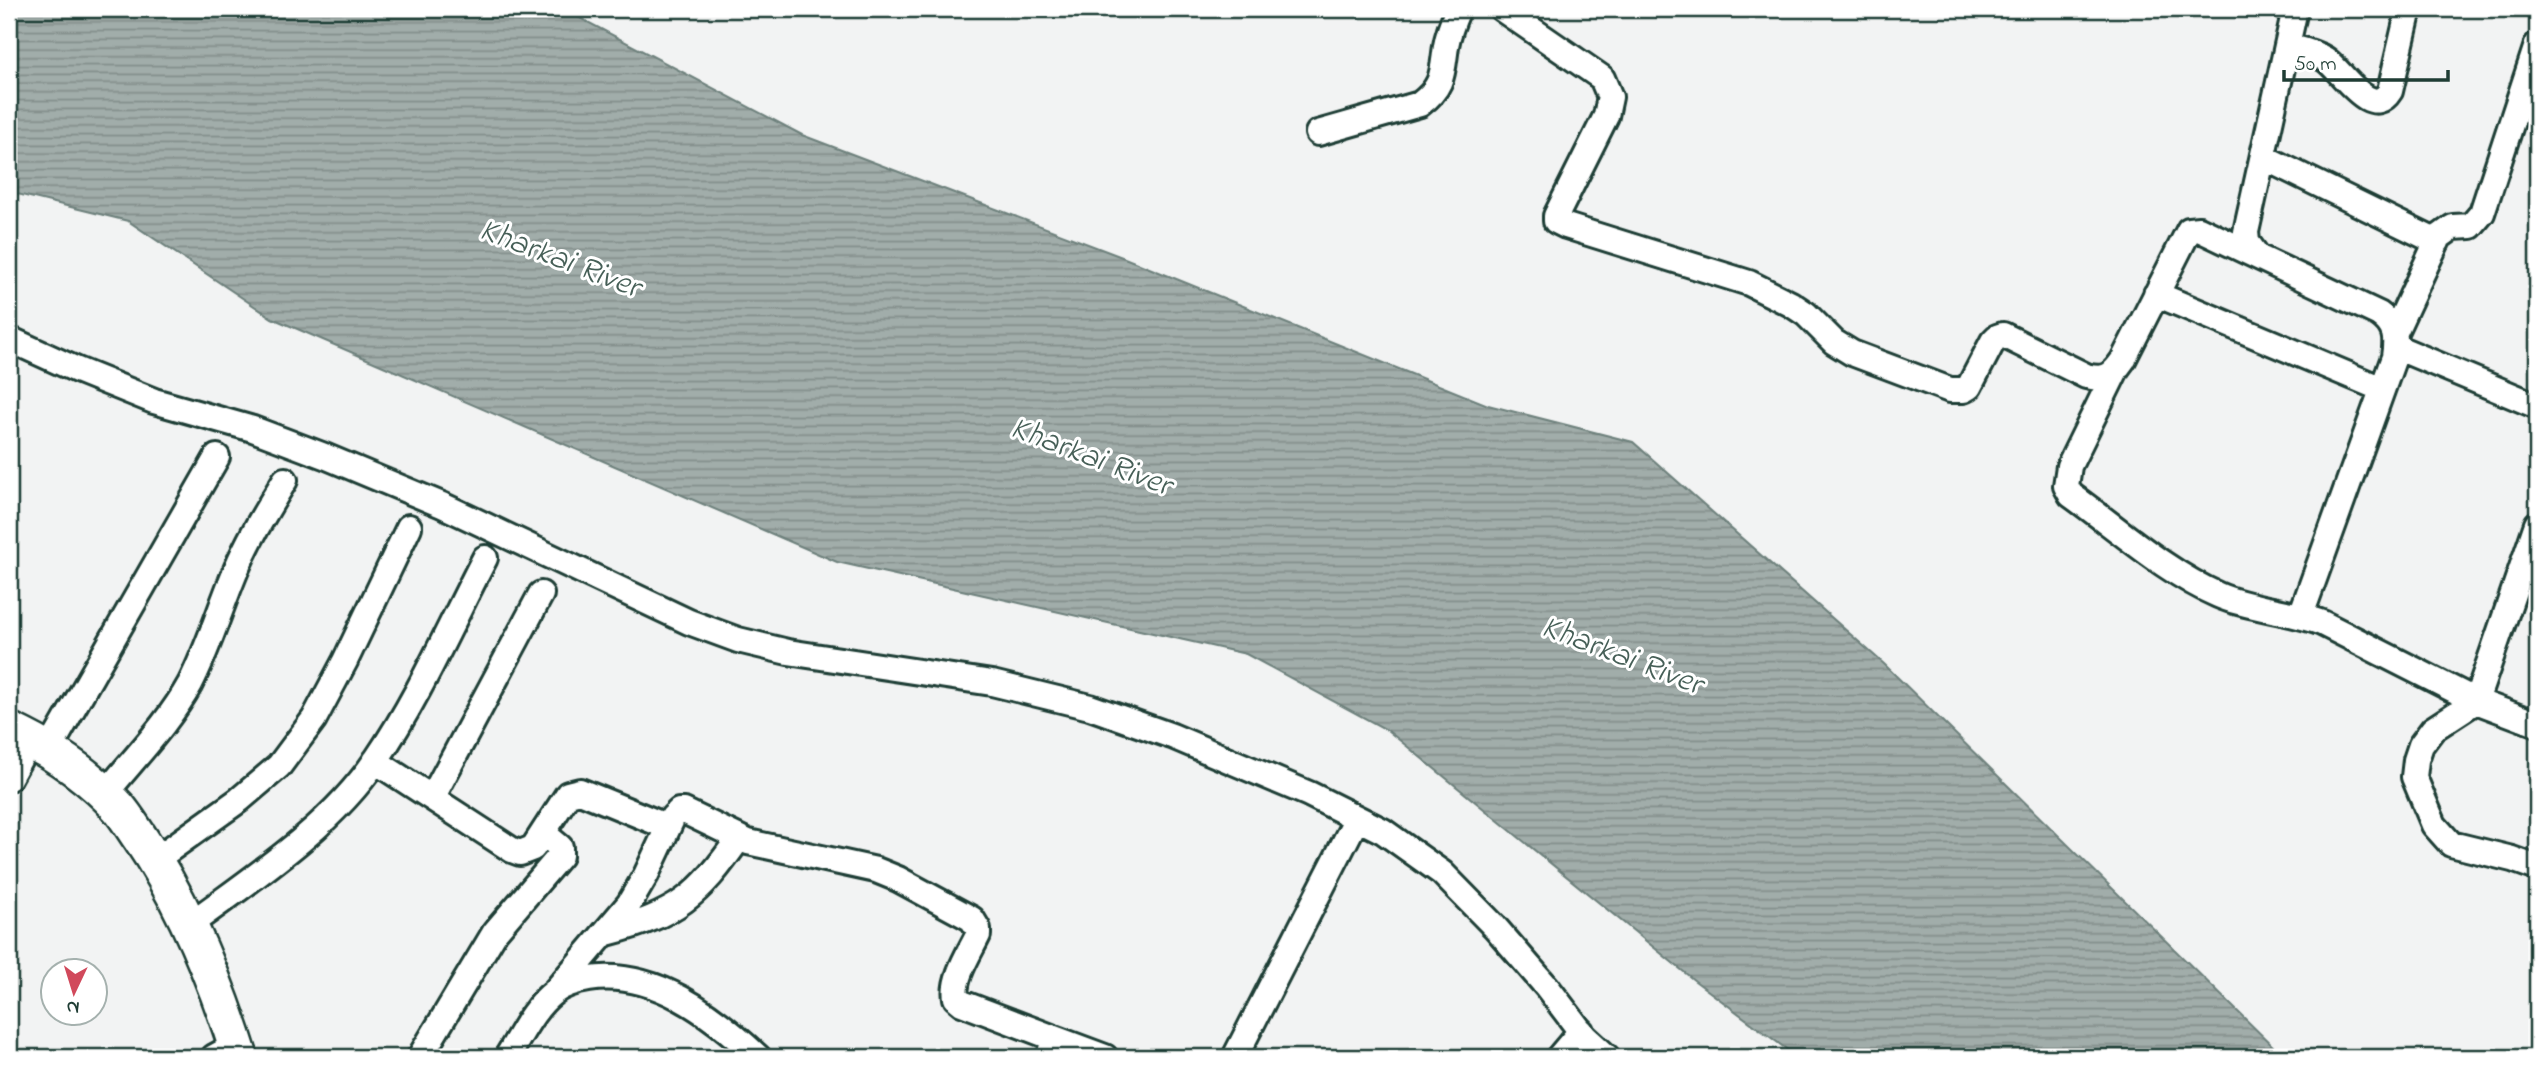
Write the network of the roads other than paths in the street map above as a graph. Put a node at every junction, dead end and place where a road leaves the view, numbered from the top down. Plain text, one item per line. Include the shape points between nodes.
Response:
1 (1458, 9) edge
2 (1502, 9) edge
3 (2295, 9) edge
4 (2409, 9) edge
5 (2537, 44) edge
6 (2287, 46) junction
7 (1318, 133) dead end
8 (2263, 157) junction
9 (2437, 242) junction
10 (2258, 257) junction
11 (2156, 293) junction
12 (9, 339) edge
13 (2395, 339) junction
14 (2116, 370) junction
15 (2382, 389) junction
16 (2537, 406) edge
17 (217, 457) dead end
18 (285, 481) dead end
19 (2537, 524) edge
20 (409, 527) dead end
21 (485, 558) dead end
22 (541, 594) dead end
23 (2301, 615) junction
24 (2476, 701) junction
25 (2537, 724) edge
26 (30, 740) edge
27 (375, 761) junction
28 (9, 778) edge
29 (105, 794) junction
30 (432, 798) junction
31 (1357, 818) junction
32 (668, 827) junction
33 (543, 833) junction
34 (739, 838) junction
35 (155, 860) junction
36 (2537, 869) edge
37 (189, 925) junction
38 (607, 933) junction
39 (556, 990) junction
40 (1581, 1031) junction
41 (1051, 1048) edge
42 (230, 1053) edge
43 (420, 1057) edge
44 (507, 1057) edge
45 (758, 1057) edge
46 (1105, 1057) edge
47 (1235, 1057) edge
48 (1559, 1057) edge
49 (1607, 1057) edge

1 - 7 street via 1450,27 1440,83 1432,95 1420,104
2 - 14 street via 1601,78 1610,97 1606,116 1556,216 1561,224 1771,292 1807,314 1852,353 1950,390 1969,387 1993,341 2003,335 2086,376 2108,377
3 - 6 street
4 - 6 street via 2390,91 2383,99 2361,95 2326,59
5 - 9 street via 2482,213 2471,226 2453,227
6 - 8 street
8 - 9 street
8 - 10 street via 2246,232
9 - 13 street
10 - 11 street via 2199,229 2189,230
10 - 13 street via 2379,314 2388,321
11 - 14 street
11 - 15 street
12 - 31 street via 154,401 253,429 353,468 689,622 738,640 992,683 1090,707 1185,741
13 - 15 street via 2394,358
13 - 16 street
14 - 23 street via 2069,466 2066,486 2071,495 2179,574 2218,595
15 - 23 street
17 - 26 street
18 - 29 street via 237,566 188,686
19 - 24 street
20 - 35 street via 314,719 279,766
21 - 27 street via 411,702
22 - 30 street
23 - 24 street
24 - 25 street
24 - 36 street via 2433,729 2421,745 2414,777 2419,791 2434,825 2451,844
26 - 28 street
26 - 29 main road via 79,770
27 - 30 street
27 - 37 street via 328,817
29 - 35 main road via 120,808
30 - 33 street via 520,853 533,848
31 - 40 street via 1442,873 1495,927
31 - 47 street
32 - 33 street via 580,791 568,794
32 - 34 street via 676,814 684,811
32 - 38 street via 629,904
33 - 43 street via 560,848 560,856 495,932
34 - 38 street via 710,878 673,910
34 - 41 street via 876,870 972,919 978,934 958,981 956,998
35 - 37 main road
37 - 42 main road
38 - 39 street
39 - 44 street via 541,1004
39 - 45 street via 601,978 649,985 681,998 718,1022
40 - 48 street
40 - 49 street
41 - 46 street

